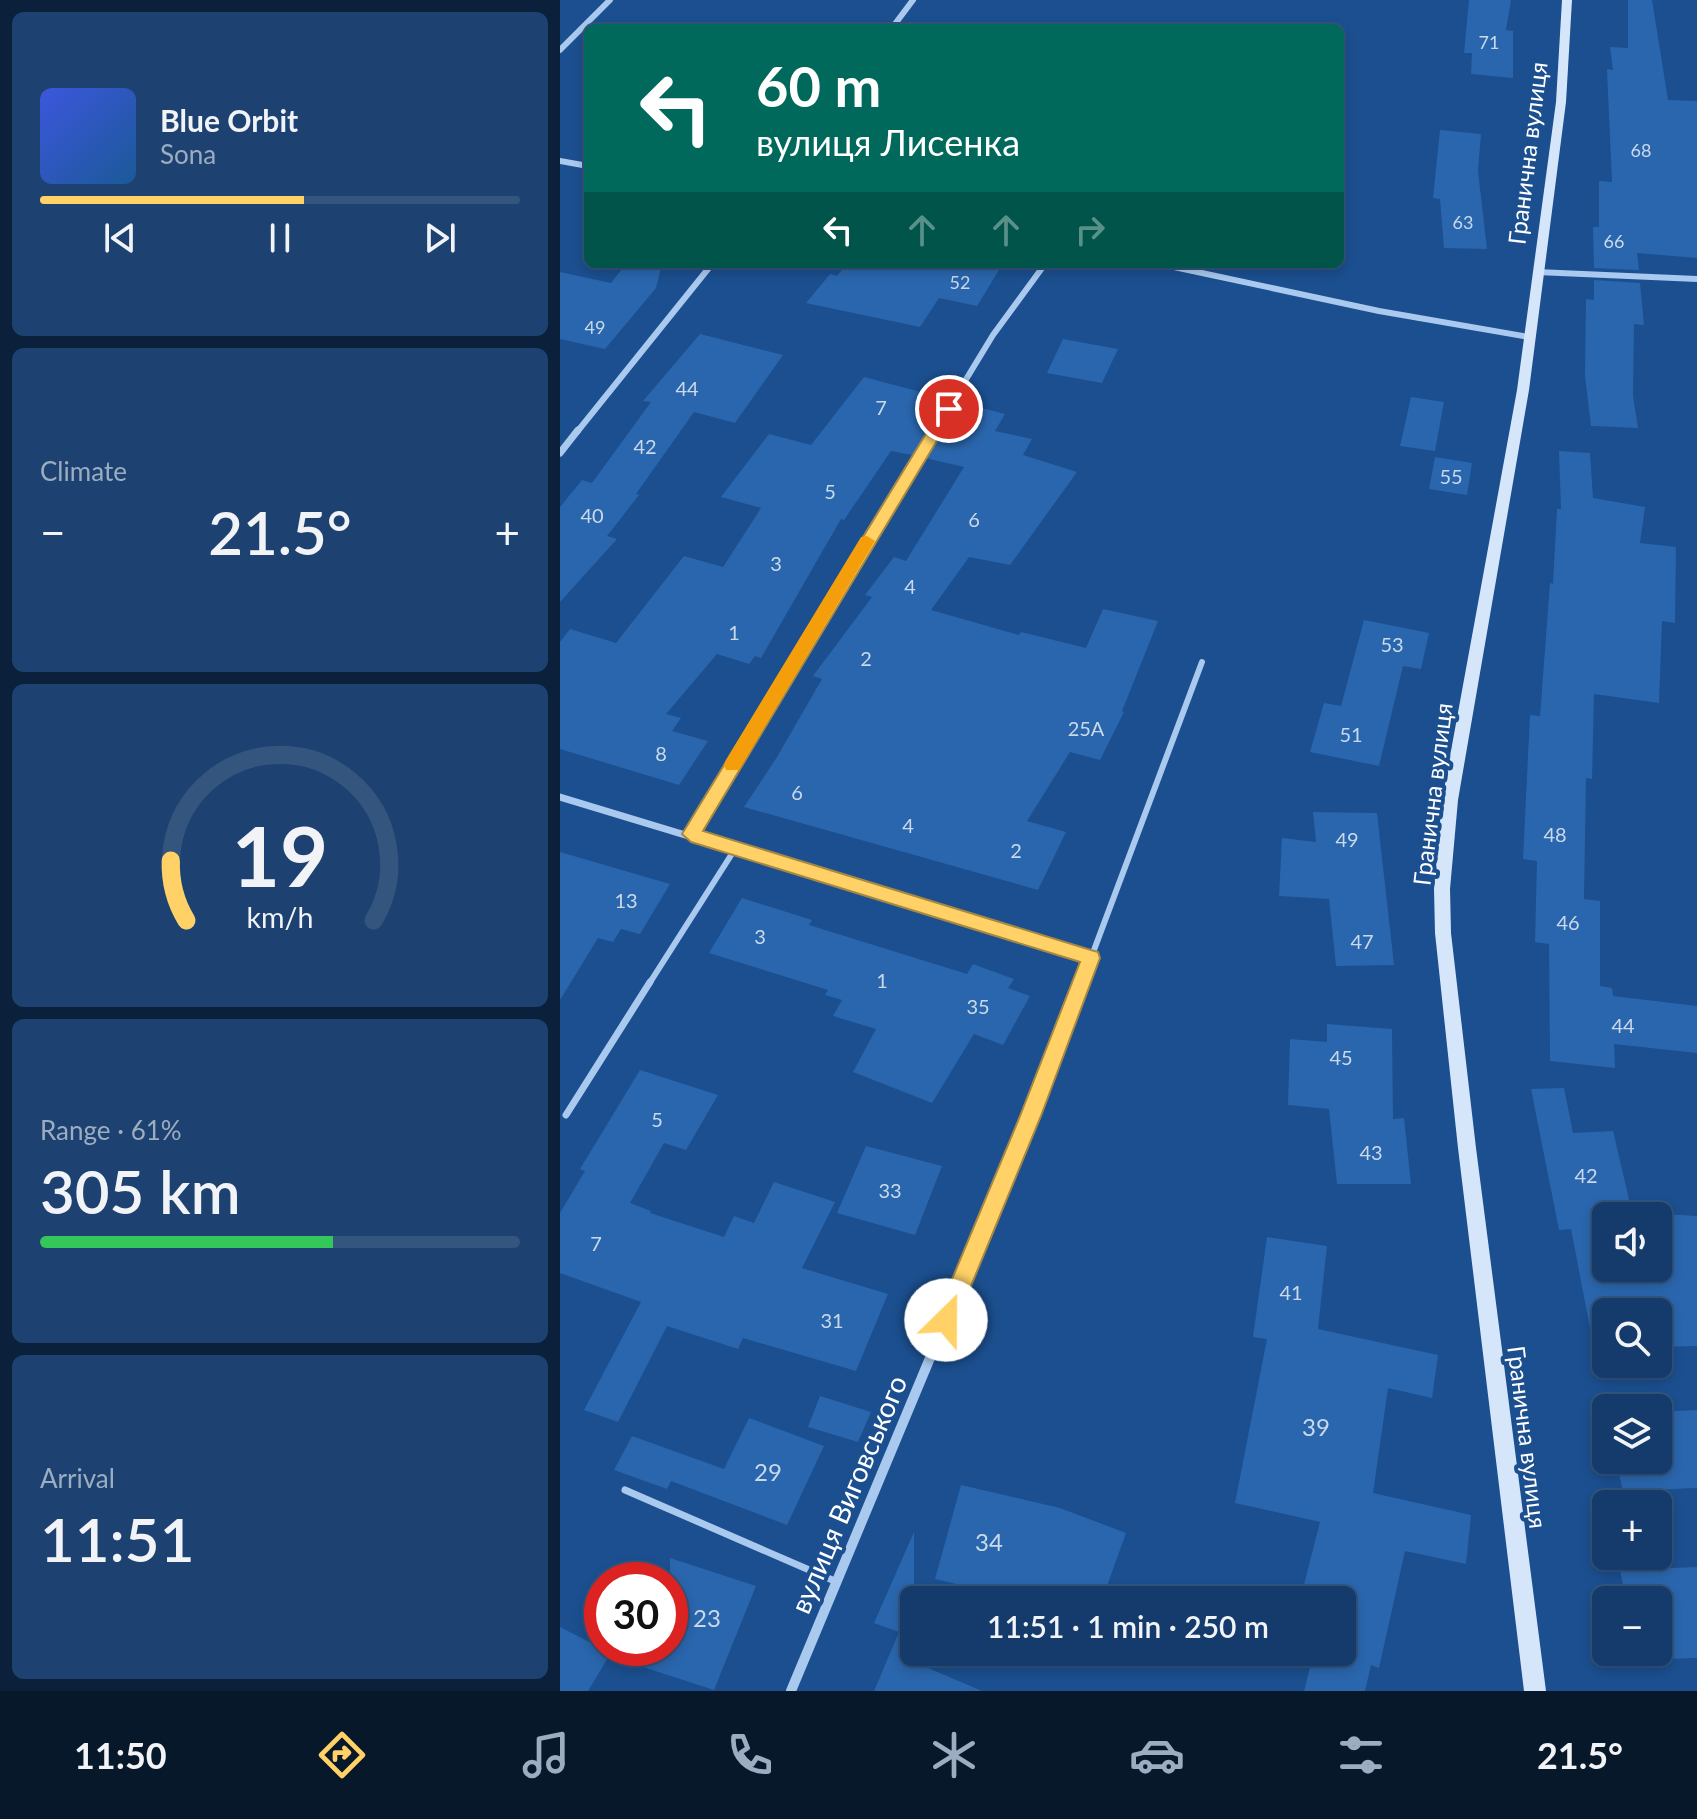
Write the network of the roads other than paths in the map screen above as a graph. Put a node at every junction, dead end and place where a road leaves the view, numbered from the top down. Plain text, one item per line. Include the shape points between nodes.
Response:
1 (610, 0) edge
2 (913, 0) edge
3 (1567, 0) edge
4 (586, 24) edge
5 (895, 24) edge
6 (584, 26) edge
7 (560, 50) edge
8 (560, 161) edge
9 (584, 165) edge
10 (709, 268) edge
11 (1042, 268) edge
12 (1179, 268) edge
13 (1537, 272) junction
14 (1697, 279) edge
15 (1529, 337) junction
16 (560, 453) edge
17 (1202, 662) dead end
18 (560, 797) edge
19 (691, 834) junction
20 (735, 849) junction
21 (1091, 958) junction
22 (566, 1115) dead end
23 (625, 1490) dead end
24 (837, 1582) junction
25 (791, 1691) edge
26 (1535, 1691) edge

1 - 4 street
2 - 5 street
3 - 13 street, Гранична вулиця via 1561,102
6 - 7 street
8 - 9 street
10 - 16 street
11 - 19 street via 987,345
12 - 15 street
13 - 14 street
13 - 15 street, Гранична вулиця
15 - 26 street, Гранична вулиця via 1519,421 1450,800 1442,889 1467,1148
17 - 21 lane
18 - 19 street
19 - 20 street
20 - 21 street
20 - 22 lane
21 - 24 street, вулиця Виговського
23 - 24 lane
24 - 25 street, вулиця Виговського

